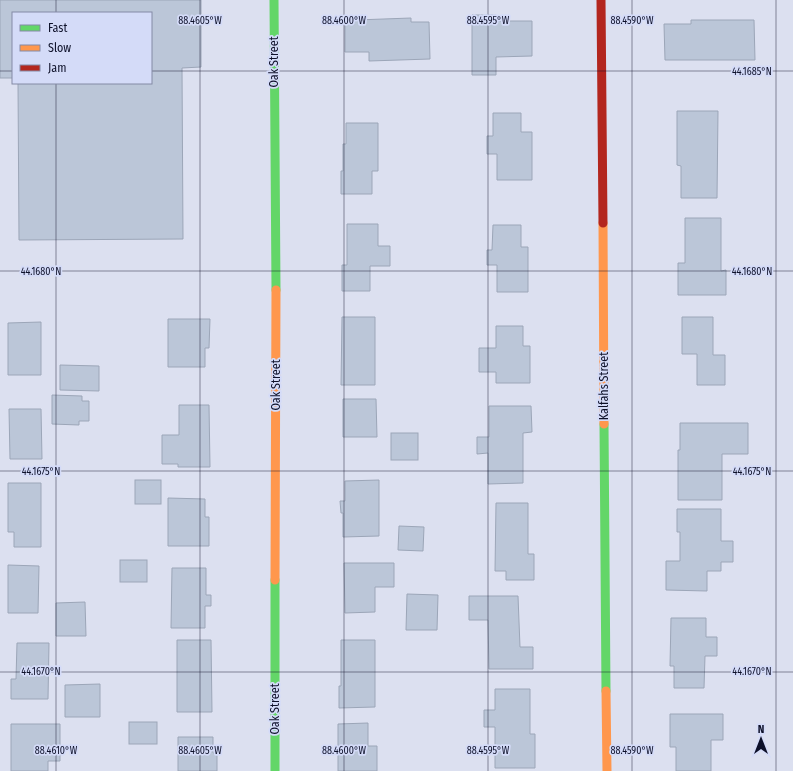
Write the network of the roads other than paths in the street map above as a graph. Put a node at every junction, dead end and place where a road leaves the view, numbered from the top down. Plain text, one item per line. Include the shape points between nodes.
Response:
1 (274, 0) edge
2 (601, 0) edge
3 (275, 771) edge
4 (607, 771) edge

1 - 3 street, Oak Street
2 - 4 street, Kalfahs Street

